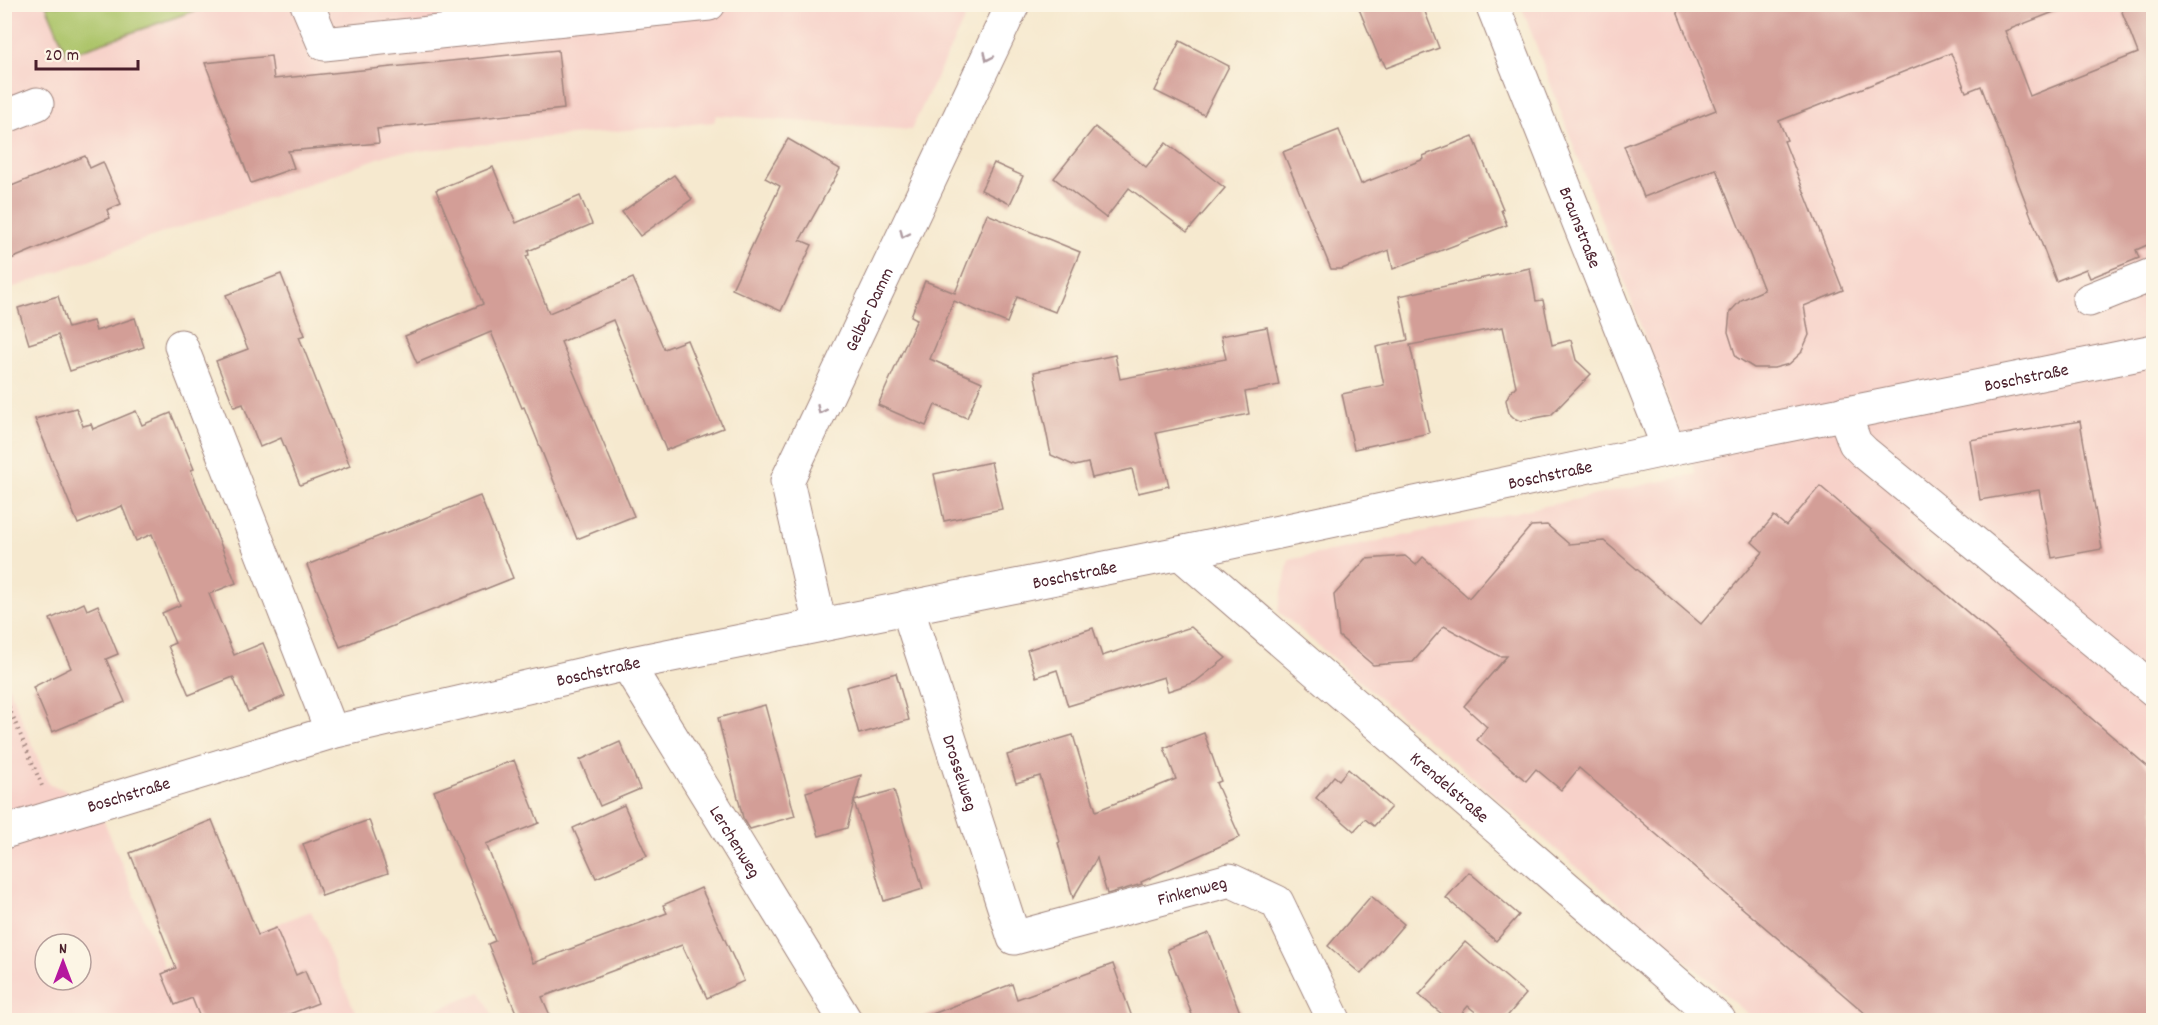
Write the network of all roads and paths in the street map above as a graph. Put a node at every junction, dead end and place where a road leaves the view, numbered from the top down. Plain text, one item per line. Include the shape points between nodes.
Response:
1 (307, 4) edge
2 (709, 4) edge
3 (1013, 4) edge
4 (1492, 4) edge
5 (37, 104) dead end
6 (4, 117) edge
7 (2154, 274) edge
8 (2089, 300) dead end
9 (182, 346) dead end
10 (2154, 351) edge
11 (1844, 413) junction
12 (1669, 449) junction
13 (1180, 553) junction
14 (907, 607) junction
15 (820, 624) junction
16 (627, 664) junction
17 (2154, 690) edge
18 (4, 696) edge
19 (332, 732) junction
20 (42, 787) dead end
21 (4, 832) edge
22 (1014, 938) joint
23 (1705, 1016) edge
24 (845, 1020) edge
25 (1334, 1020) edge

1 - 2 street via 324,44
3 -> 15 street, Gelber Damm via 787,481
4 - 12 street, Braunstraße
5 - 6 street
7 - 8 street
9 - 19 street
10 - 11 street, Boschstraße
11 - 12 street, Boschstraße
11 - 17 street via 1855,443 1864,452
12 - 13 street, Boschstraße
13 - 14 street, Boschstraße
13 - 23 street, Krendelstraße
14 - 15 street, Boschstraße
14 - 22 street, Drosselweg
15 - 16 street, Boschstraße
16 - 19 street, Boschstraße
16 - 24 street, Lerchenweg
18 - 20 path
19 - 21 street, Boschstraße
22 - 25 street, Finkenweg via 1230,880 1277,902

